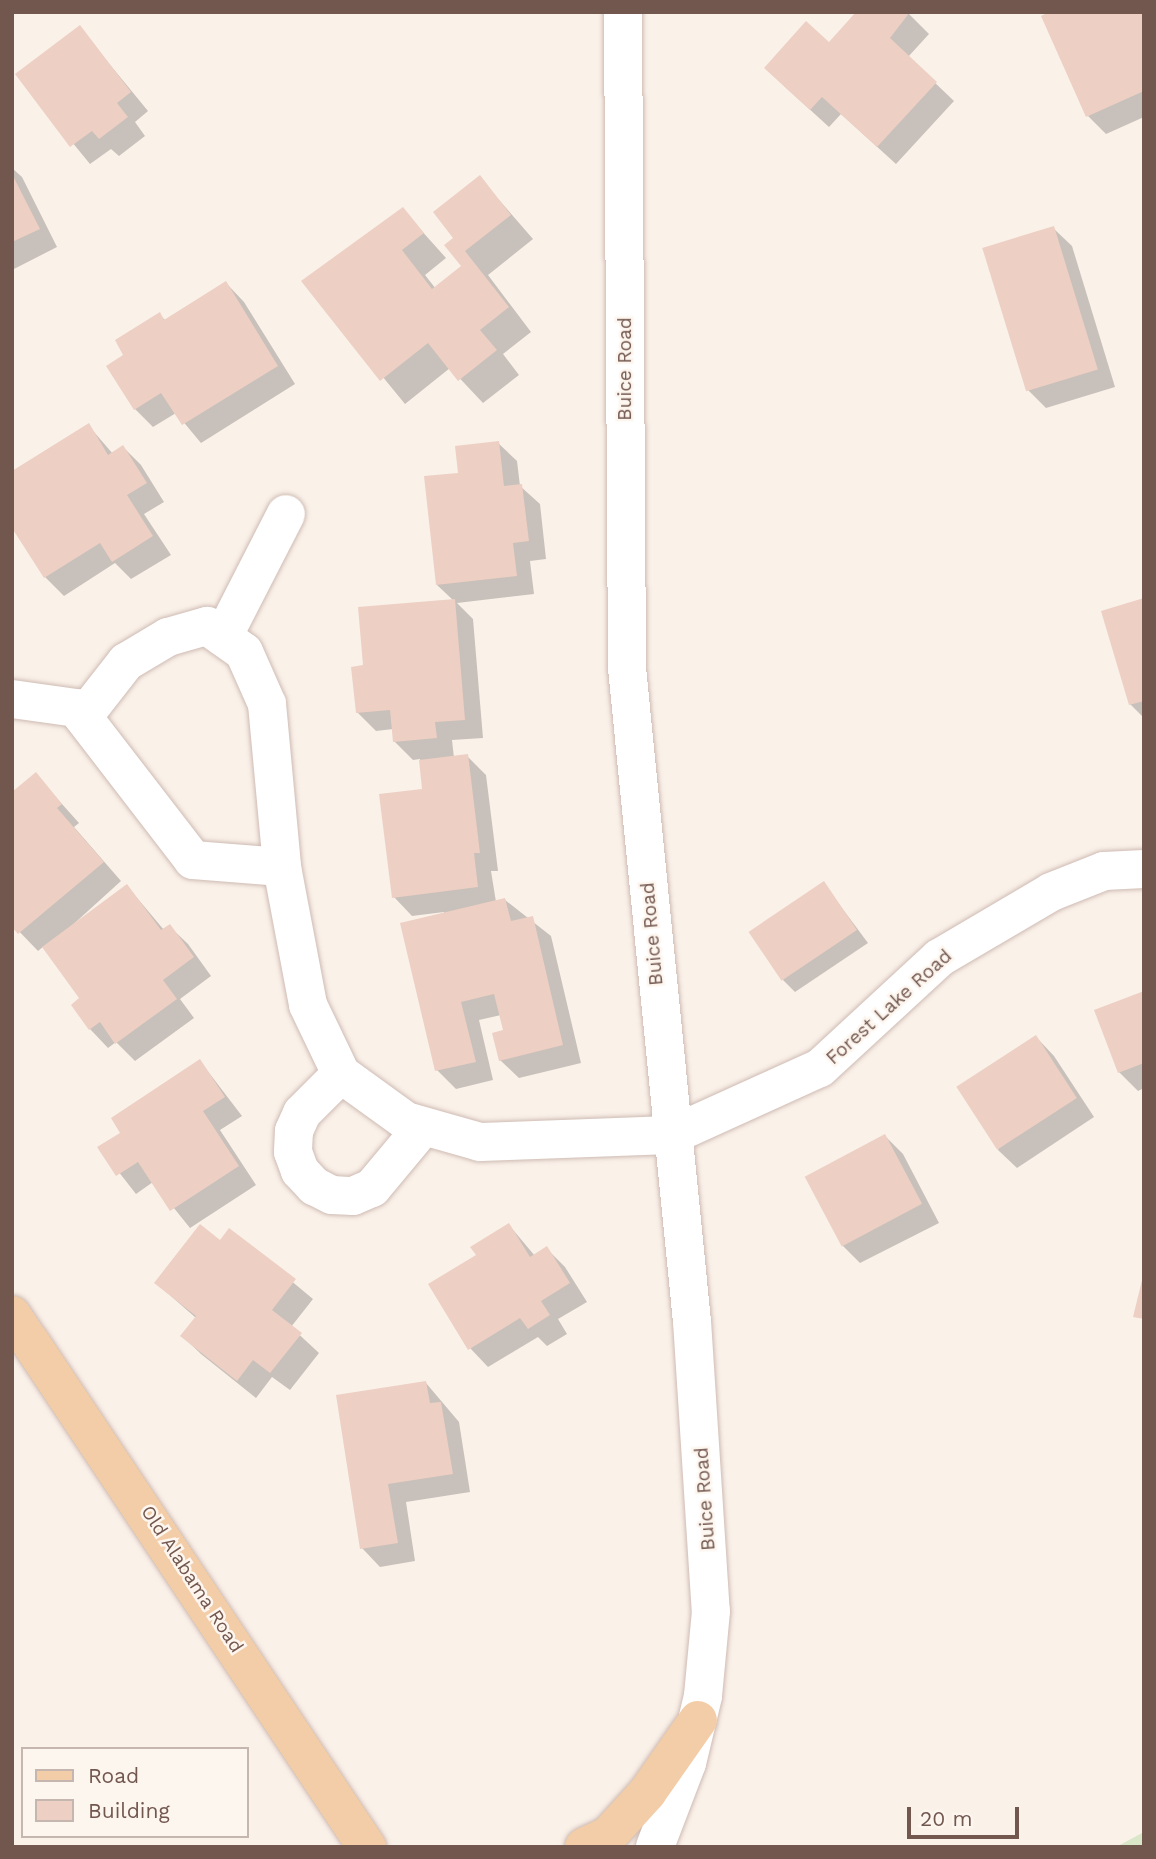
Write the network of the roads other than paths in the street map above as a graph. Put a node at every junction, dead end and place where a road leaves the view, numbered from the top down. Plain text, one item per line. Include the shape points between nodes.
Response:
1 (623, 12) edge
2 (286, 514) dead end
3 (223, 637) junction
4 (12, 699) edge
5 (83, 717) junction
6 (282, 867) junction
7 (1144, 869) edge
8 (341, 1074) junction
9 (422, 1128) junction
10 (672, 1135) junction
11 (12, 1315) edge
12 (698, 1720) junction
13 (367, 1847) edge
14 (584, 1847) edge
15 (655, 1847) edge

1 - 10 street, Buice Road via 626,668
2 - 3 street
3 - 5 street via 207,626 168,637 126,662
3 - 6 street via 244,652 267,704
4 - 5 street via 76,708
5 - 6 street via 193,860
6 - 8 street via 308,1005
7 - 10 street, Forest Lake Road via 1104,871 1051,892 939,958 820,1068
8 - 9 street
8 - 9 street via 302,1113 294,1131 293,1152 300,1171 314,1186 342,1195 372,1188
9 - 10 street via 480,1142
10 - 12 street, Buice Road via 709,1529 711,1611
11 - 13 main road, Old Alabama Road
12 - 14 main road via 615,1828
12 - 15 street, Buice Road via 688,1763

